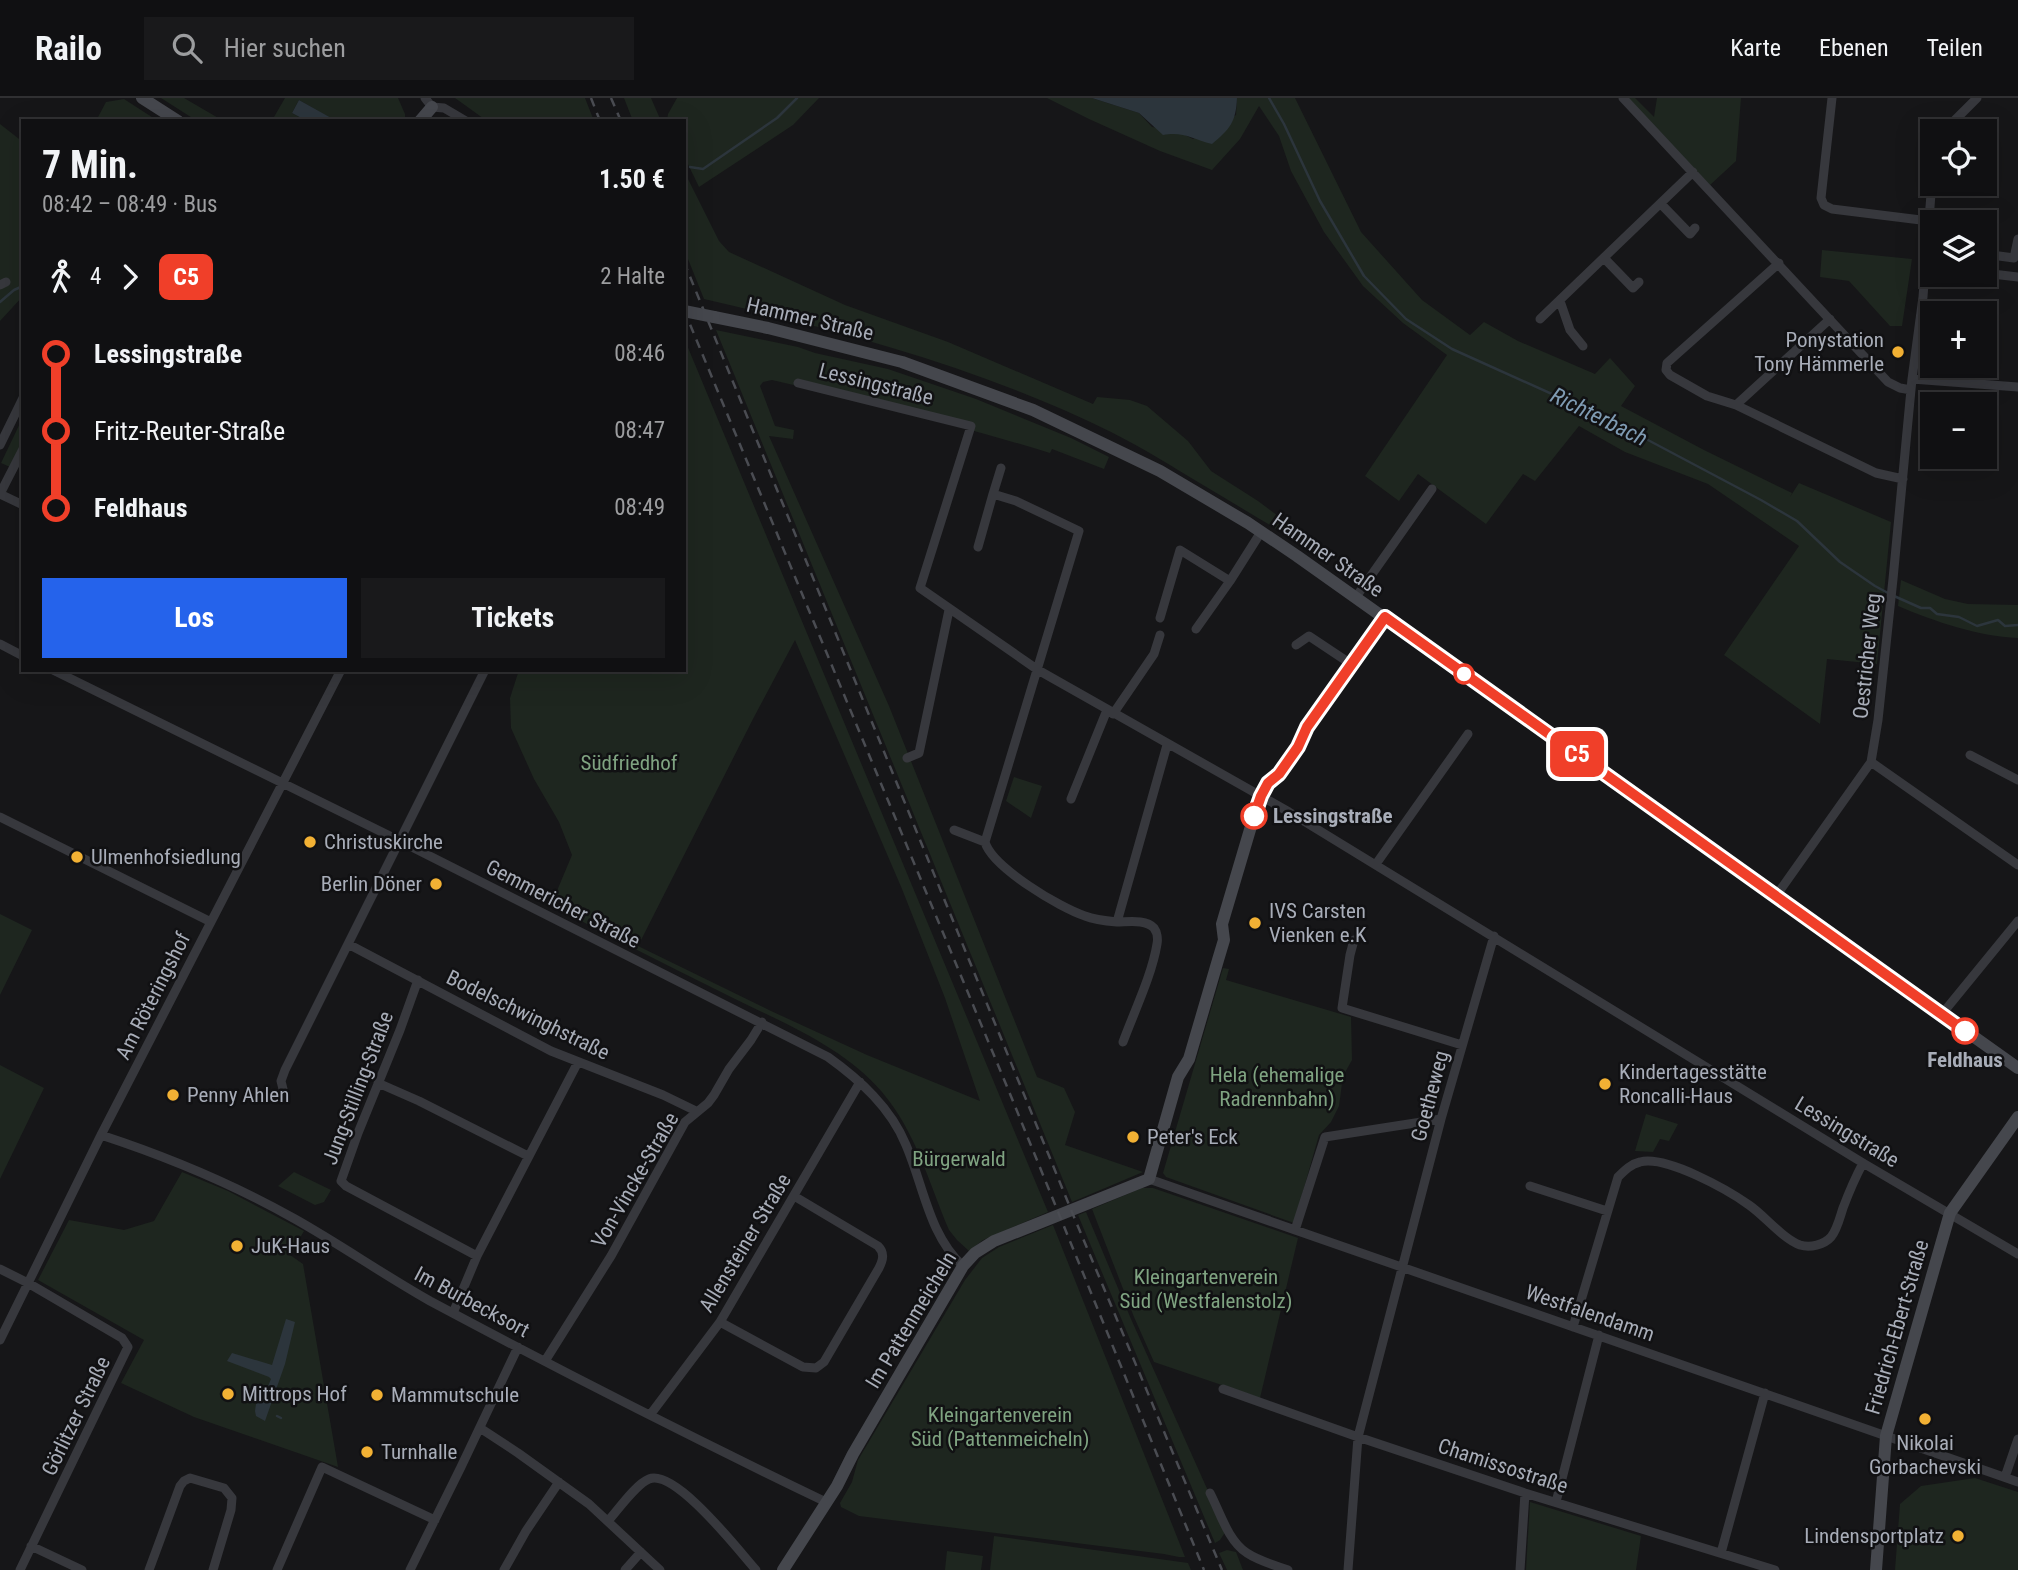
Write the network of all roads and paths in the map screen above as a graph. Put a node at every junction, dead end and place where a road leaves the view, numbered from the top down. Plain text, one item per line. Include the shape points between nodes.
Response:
1 (142, 98) edge
2 (1623, 98) edge
3 (1832, 98) edge
4 (1974, 99) edge
5 (429, 102) edge
6 (175, 119) edge
7 (421, 119) edge
8 (463, 119) edge
9 (1956, 119) edge
10 (1693, 172) junction
11 (1661, 204) junction
12 (1920, 220) edge
13 (1689, 234) dead end
14 (2018, 239) edge
15 (1997, 257) edge
16 (1604, 258) junction
17 (2016, 262) edge
18 (1779, 263) junction
19 (1997, 274) edge
20 (2018, 277) edge
21 (1924, 287) edge
22 (1633, 288) dead end
23 (1560, 301) junction
24 (686, 311) edge
25 (1541, 319) dead end
26 (1830, 319) junction
27 (1583, 346) dead end
28 (1912, 379) junction
29 (798, 383) dead end
30 (2018, 387) edge
31 (1911, 390) junction
32 (21, 402) edge
33 (1737, 405) junction
34 (0, 445) edge
35 (21, 453) edge
36 (1001, 468) dead end
37 (1903, 479) junction
38 (1432, 489) dead end
39 (0, 494) edge
40 (993, 494) junction
41 (21, 504) edge
42 (1261, 532) junction
43 (978, 547) dead end
44 (1230, 580) junction
45 (1356, 597) junction
46 (949, 610) junction
47 (1385, 617) junction
48 (1160, 618) dead end
49 (1196, 629) dead end
50 (1160, 635) dead end
51 (0, 644) edge
52 (1296, 645) dead end
53 (21, 655) edge
54 (1351, 664) junction
55 (1038, 670) junction
56 (57, 672) edge
57 (340, 672) edge
58 (484, 672) edge
59 (1110, 712) junction
60 (1468, 734) dead end
61 (1167, 745) junction
62 (1970, 755) dead end
63 (907, 758) dead end
64 (1871, 762) junction
65 (2018, 780) edge
66 (281, 784) junction
67 (1261, 796) junction
68 (1072, 799) dead end
69 (0, 817) edge
70 (954, 830) dead end
71 (398, 841) junction
72 (985, 842) junction
73 (1376, 864) junction
74 (2018, 866) edge
75 (1776, 897) junction
76 (2018, 920) edge
77 (211, 922) junction
78 (1117, 922) junction
79 (1494, 936) junction
80 (1354, 940) dead end
81 (348, 944) junction
82 (418, 980) junction
83 (1942, 1014) junction
84 (762, 1022) junction
85 (1123, 1042) dead end
86 (1462, 1045) junction
87 (578, 1062) junction
88 (2018, 1068) edge
89 (860, 1082) junction
90 (378, 1083) junction
91 (284, 1093) dead end
92 (696, 1111) junction
93 (2018, 1117) edge
94 (1441, 1119) junction
95 (101, 1135) junction
96 (528, 1156) junction
97 (1863, 1163) junction
98 (1149, 1179) junction
99 (1530, 1186) dead end
100 (794, 1196) junction
101 (1607, 1211) junction
102 (1950, 1213) junction
103 (1295, 1230) junction
104 (2018, 1254) edge
105 (477, 1256) junction
106 (963, 1266) junction
107 (1401, 1267) junction
108 (0, 1269) edge
109 (28, 1283) junction
110 (453, 1313) junction
111 (720, 1322) junction
112 (1573, 1326) junction
113 (1599, 1335) junction
114 (0, 1340) edge
115 (518, 1347) junction
116 (545, 1361) junction
117 (1223, 1388) dead end
118 (1765, 1393) junction
119 (649, 1415) junction
120 (480, 1428) junction
121 (1886, 1436) junction
122 (1358, 1437) junction
123 (2018, 1439) edge
124 (2005, 1477) junction
125 (559, 1482) junction
126 (2018, 1482) edge
127 (1210, 1493) dead end
128 (1525, 1493) junction
129 (827, 1502) junction
130 (1556, 1502) junction
131 (435, 1520) junction
132 (608, 1521) junction
133 (32, 1546) junction
134 (642, 1552) junction
135 (1720, 1553) junction
136 (20, 1570) edge
137 (82, 1570) edge
138 (149, 1570) edge
139 (213, 1570) edge
140 (277, 1570) edge
141 (410, 1570) edge
142 (504, 1570) edge
143 (625, 1570) edge
144 (660, 1570) edge
145 (756, 1570) edge
146 (783, 1570) edge
147 (1287, 1570) edge
148 (1348, 1570) edge
149 (1521, 1570) edge
150 (1775, 1570) edge
151 (1876, 1570) edge

1 - 6 street
2 - 10 street
3 - 12 street via 1821,198 1824,205
4 - 9 street
5 - 7 street
5 - 8 street
10 - 11 street
10 - 18 street
11 - 13 street
11 - 16 street
14 - 17 street
15 - 17 street
16 - 22 street
16 - 23 street
18 - 26 street
18 - 33 street via 1667,363 1670,375 1707,396
19 - 20 street
21 - 28 street, Oestricher Weg
23 - 25 street
23 - 27 street via 1570,330
24 - 42 street, Hammer Straße, bridge via 902,362 1033,410 1160,471
26 - 31 street via 1888,382
26 - 33 street
28 - 30 street
28 - 31 street, Oestricher Weg
29 - 46 street, Lessingstraße via 971,426 920,588
31 - 37 street, Oestricher Weg
32 - 34 street
33 - 37 street via 1876,473
35 - 39 street
36 - 40 street
37 - 64 street, Oestricher Weg
38 - 45 street
39 - 41 street
40 - 43 street
40 - 55 street via 1079,531
42 - 44 street
42 - 45 street, Hammer Straße
44 - 48 street via 1180,550
44 - 49 street
45 - 47 street, Hammer Straße
46 - 55 street, Lessingstraße
46 - 63 street via 919,753
47 - 54 street
47 - 75 street, Hammer Straße
50 - 59 street via 1154,654
51 - 53 street
52 - 54 street via 1309,636
54 - 67 street
55 - 59 street, Lessingstraße
55 - 72 street
56 - 66 street, Gemmericher Straße
57 - 66 street, Am Röteringshof
58 - 71 street
59 - 61 street, Lessingstraße
59 - 68 street
60 - 73 street
61 - 67 street, Lessingstraße
61 - 78 street
62 - 65 street
64 - 74 street
64 - 75 street, Oestricher Weg
66 - 71 street, Gemmericher Straße
66 - 77 street, Am Röteringshof
67 - 73 street, Lessingstraße
67 - 98 street via 1222,924 1224,940
69 - 77 street
70 - 72 street
71 - 81 street
71 - 84 street, Gemmericher Straße
72 - 78 street via 989,852 1018,878 1060,904 1083,916
73 - 79 street, Lessingstraße
75 - 83 street, Hammer Straße
76 - 83 street
77 - 95 street, Am Röteringshof
78 - 85 street via 1149,925 1157,936
79 - 86 street, Goetheweg
79 - 97 street, Lessingstraße
80 - 86 street via 1342,1008
81 - 82 street, Bodelschwinghstraße
81 - 91 street via 285,1070 281,1081
82 - 87 street, Bodelschwinghstraße
82 - 90 street, Jung-Stilling-Straße
83 - 88 street, Hammer Straße
84 - 89 street, Gemmericher Straße via 828,1056
84 - 92 street, Von-Vincke-Straße via 715,1095
86 - 94 street, Goetheweg
87 - 92 street, Bodelschwinghstraße
87 - 96 street
89 - 100 street, Allensteiner Straße
89 - 106 street, Gemmericher Straße via 894,1122 938,1235
90 - 96 street
90 - 105 street, Jung-Stilling-Straße via 342,1183
92 - 116 street, Von-Vincke-Straße via 685,1122 611,1256
93 - 102 street, Friedrich-Ebert-Straße
94 - 103 street via 1325,1137
94 - 107 street, Goetheweg
95 - 109 street, Am Röteringshof
95 - 110 street, Im Burbecksort via 175,1161 259,1199
96 - 105 street
97 - 101 street via 1837,1226 1820,1244 1798,1245 1749,1205 1715,1185 1655,1162 1642,1161 1618,1177
97 - 102 street, Lessingstraße
98 - 103 street, Westfalendamm
98 - 106 street, Im Pattenmeicheln via 994,1241
99 - 101 street
100 - 111 street, Allensteiner Straße
100 - 111 street via 883,1252 879,1268 824,1362 816,1368 803,1367
101 - 112 street
102 - 104 street, Lessingstraße
102 - 121 street, Friedrich-Ebert-Straße
103 - 107 street, Westfalendamm
105 - 110 street
106 - 129 street, Im Pattenmeicheln
107 - 112 street, Westfalendamm
107 - 122 street, Goetheweg
108 - 109 street
109 - 114 street, Am Röteringshof
109 - 133 street, Görlitzer Straße via 122,1338 128,1347
110 - 115 street, Im Burbecksort
111 - 119 street, Allensteiner Straße
112 - 113 street, Westfalendamm
113 - 118 street, Westfalendamm
113 - 130 street
115 - 116 street, Im Burbecksort
115 - 120 street
116 - 119 street, Im Burbecksort
117 - 122 street, Chamissostraße
118 - 121 street, Westfalendamm
118 - 135 street
119 - 129 street, Im Burbecksort
120 - 125 street
120 - 131 street
121 - 124 street, Westfalendamm
121 - 151 street, Friedrich-Ebert-Straße
122 - 128 street, Chamissostraße
122 - 148 street, Goetheweg
123 - 124 street
124 - 126 street, Westfalendamm
125 - 132 street
125 - 142 street
127 - 147 street via 1239,1548
128 - 130 street, Chamissostraße
128 - 149 street
129 - 146 street, Im Pattenmeicheln
130 - 135 street, Chamissostraße
131 - 140 street via 322,1467
131 - 141 street
132 - 134 street
132 - 145 street via 642,1482 662,1477 700,1507
133 - 136 street, Görlitzer Straße
133 - 137 street
134 - 143 street
134 - 144 street
135 - 150 street, Chamissostraße
138 - 139 street via 180,1486 190,1478 224,1488 232,1497

